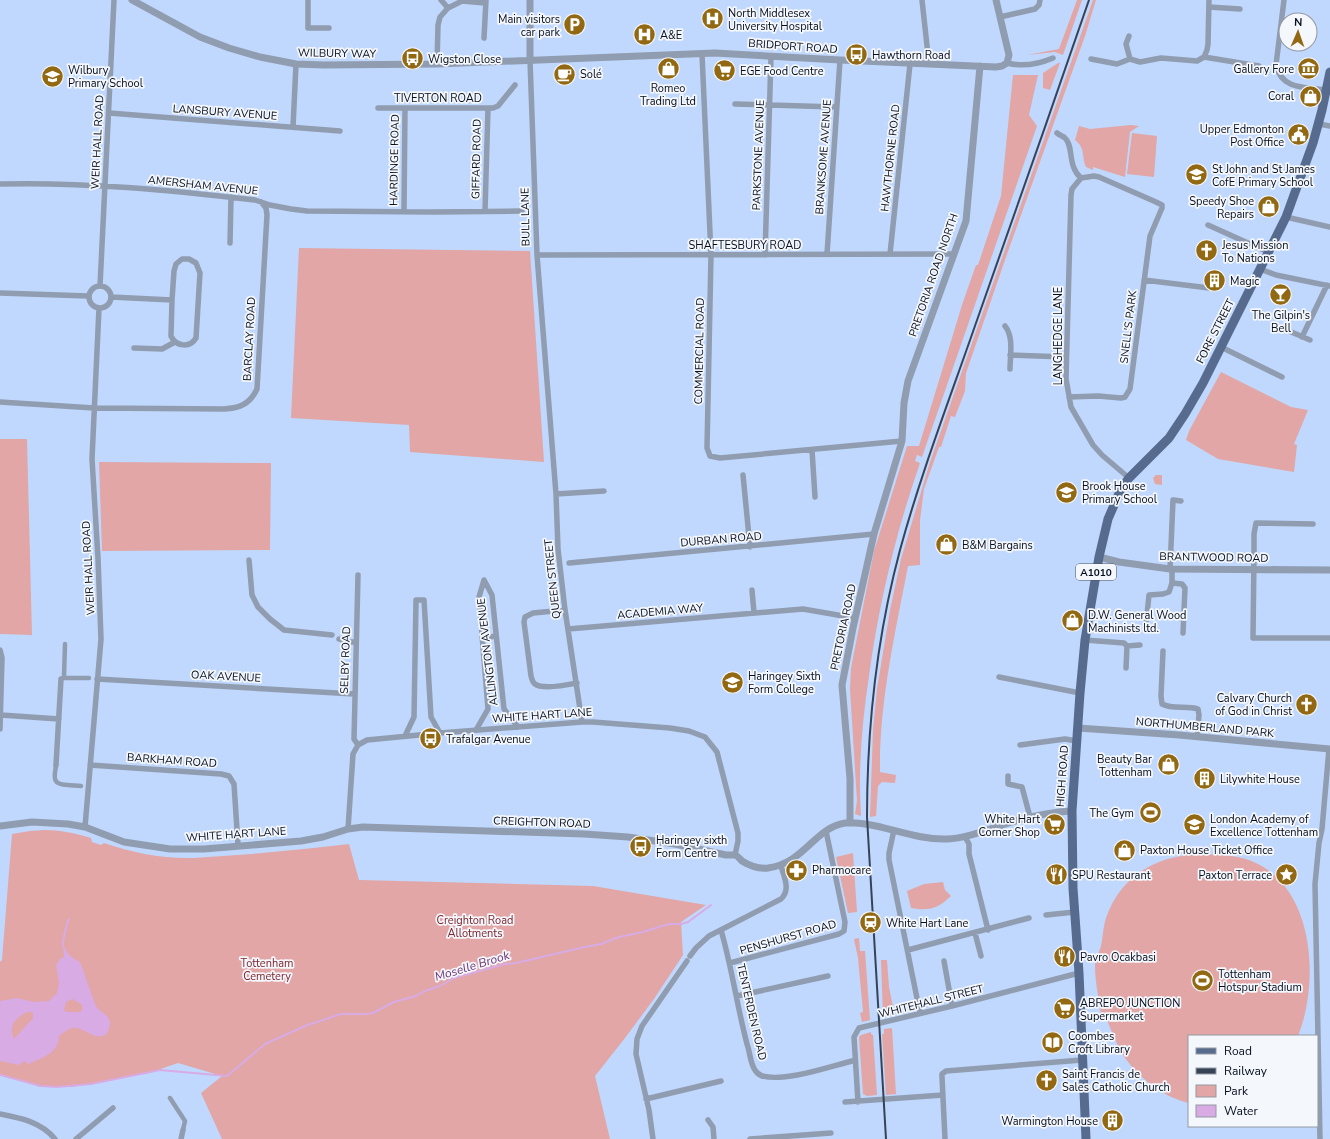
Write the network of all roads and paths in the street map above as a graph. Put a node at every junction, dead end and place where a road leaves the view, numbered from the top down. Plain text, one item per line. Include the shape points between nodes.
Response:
1 (114, 0) edge
2 (132, 0) edge
3 (308, 0) edge
4 (441, 0) edge
5 (530, 0) edge
6 (922, 0) edge
7 (996, 0) edge
8 (1040, 0) edge
9 (1209, 0) edge
10 (1284, 0) edge
11 (485, 2) edge
12 (1209, 7) junction
13 (448, 8) junction
14 (1240, 9) dead end
15 (1000, 17) junction
16 (328, 28) dead end
17 (1129, 36) dead end
18 (484, 38) dead end
19 (702, 54) junction
20 (771, 57) junction
21 (1204, 57) junction
22 (1053, 58) dead end
23 (1091, 59) dead end
24 (1130, 59) junction
25 (530, 60) junction
26 (840, 60) junction
27 (1007, 63) junction
28 (296, 64) junction
29 (437, 64) junction
30 (910, 64) junction
31 (929, 64) junction
32 (980, 66) junction
33 (1259, 66) dead end
34 (1330, 72) edge
35 (516, 85) dead end
36 (1326, 90) junction
37 (735, 104) dead end
38 (770, 105) junction
39 (498, 106) junction
40 (836, 107) junction
41 (378, 108) dead end
42 (405, 108) junction
43 (488, 108) junction
44 (108, 114) junction
45 (487, 123) junction
46 (1319, 124) junction
47 (1330, 126) edge
48 (293, 127) junction
49 (340, 131) dead end
50 (1057, 133) dead end
51 (1081, 178) junction
52 (0, 184) edge
53 (104, 186) junction
54 (231, 197) junction
55 (260, 201) junction
56 (282, 207) junction
57 (485, 211) junction
58 (522, 211) dead end
59 (404, 212) junction
60 (266, 215) junction
61 (1286, 217) junction
62 (1208, 225) dead end
63 (1330, 227) edge
64 (230, 244) dead end
65 (1268, 252) junction
66 (827, 254) junction
67 (890, 254) junction
68 (953, 254) junction
69 (537, 255) junction
70 (711, 255) junction
71 (766, 255) junction
72 (1260, 269) junction
73 (1144, 280) junction
74 (100, 286) junction
75 (1328, 286) edge
76 (1209, 288) dead end
77 (0, 293) edge
78 (88, 296) junction
79 (111, 297) junction
80 (172, 300) junction
81 (99, 308) junction
82 (1005, 326) dead end
83 (1289, 331) dead end
84 (1302, 337) junction
85 (1310, 340) dead end
86 (175, 342) junction
87 (1221, 347) junction
88 (134, 348) dead end
89 (1010, 355) junction
90 (1066, 358) junction
91 (1010, 369) dead end
92 (1282, 377) dead end
93 (1069, 397) junction
94 (0, 402) edge
95 (94, 408) junction
96 (551, 433) joint
97 (1169, 438) joint
98 (902, 441) junction
99 (812, 450) junction
100 (743, 475) dead end
101 (1129, 478) junction
102 (604, 491) dead end
103 (556, 494) junction
104 (815, 497) dead end
105 (1181, 501) dead end
106 (1313, 524) dead end
107 (874, 534) junction
108 (750, 547) junction
109 (1099, 557) junction
110 (248, 560) dead end
111 (569, 563) dead end
112 (1171, 569) junction
113 (1253, 569) junction
114 (1330, 570) edge
115 (358, 575) dead end
116 (1172, 583) junction
117 (752, 590) dead end
118 (565, 610) junction
119 (754, 613) junction
120 (855, 618) junction
121 (1146, 625) dead end
122 (568, 629) junction
123 (1183, 633) dead end
124 (332, 635) dead end
125 (496, 636) junction
126 (415, 638) junction
127 (426, 638) junction
128 (482, 638) junction
129 (1330, 638) edge
130 (339, 639) dead end
131 (1085, 640) junction
132 (356, 642) junction
133 (65, 644) dead end
134 (1140, 645) dead end
135 (1126, 646) junction
136 (0, 650) edge
137 (1164, 651) dead end
138 (1126, 668) dead end
139 (999, 677) dead end
140 (63, 678) junction
141 (89, 678) dead end
142 (97, 679) junction
143 (577, 683) junction
144 (1080, 693) junction
145 (354, 694) junction
146 (1, 700) edge
147 (1, 715) junction
148 (59, 719) junction
149 (582, 722) junction
150 (518, 727) junction
151 (1078, 728) junction
152 (0, 729) edge
153 (476, 730) junction
154 (440, 733) junction
155 (405, 736) junction
156 (1197, 737) junction
157 (1077, 742) junction
158 (358, 745) junction
159 (1020, 745) dead end
160 (1329, 749) edge
161 (56, 765) joint
162 (90, 765) junction
163 (1008, 776) dead end
164 (81, 786) dead end
165 (1072, 811) junction
166 (1030, 817) junction
167 (850, 822) junction
168 (0, 826) edge
169 (85, 828) junction
170 (348, 829) junction
171 (894, 830) junction
172 (826, 831) junction
173 (965, 836) junction
174 (238, 845) junction
175 (735, 855) junction
176 (781, 866) junction
177 (1075, 912) junction
178 (1046, 915) dead end
179 (1029, 918) dead end
180 (721, 930) junction
181 (988, 930) junction
182 (975, 934) junction
183 (908, 950) junction
184 (981, 956) dead end
185 (944, 961) dead end
186 (730, 963) junction
187 (1080, 973) junction
188 (828, 976) dead end
189 (737, 996) junction
190 (952, 1006) junction
191 (920, 1013) junction
192 (1318, 1035) edge
193 (1318, 1043) edge
194 (1082, 1060) junction
195 (852, 1061) dead end
196 (721, 1081) dead end
197 (943, 1095) junction
198 (170, 1098) dead end
199 (646, 1099) junction
200 (845, 1102) dead end
201 (858, 1102) junction
202 (112, 1108) dead end
203 (0, 1114) edge
204 (708, 1120) dead end
205 (183, 1130) joint
206 (831, 1133) dead end
207 (55, 1139) edge
208 (76, 1139) edge
209 (182, 1139) edge
210 (653, 1139) edge
211 (714, 1139) edge
212 (750, 1139) edge
213 (946, 1139) edge
214 (1086, 1139) edge
215 (1320, 1139) edge

1 - 44 street, WEIR HALL ROAD
2 - 28 street, WILBURY WAY via 200,37 260,57
3 - 16 street via 308,28
4 - 13 street
5 - 25 street, BULL LANE
6 - 31 street
7 - 15 street
8 - 15 street via 1035,9
9 - 12 street
10 - 36 street via 1276,65 1278,74 1290,85
11 - 13 street via 462,1
11 - 18 street
12 - 14 street
12 - 21 street via 1207,50
13 - 29 street via 440,17 438,24
15 - 27 street via 1009,55
17 - 24 street via 1126,44
19 - 20 street, BRIDPORT ROAD
19 - 25 street, BRIDPORT ROAD
19 - 70 street, COMMERCIAL ROAD
20 - 26 street, BRIDPORT ROAD
20 - 38 street, PARKSTONE AVENUE
21 - 24 street via 1197,61 1161,58 1140,62
21 - 33 street
22 - 27 street, BRIDPORT ROAD via 1031,64
23 - 24 street via 1117,64
25 - 29 street, WILBURY WAY
25 - 69 street, BULL LANE
26 - 30 street, BRIDPORT ROAD
26 - 40 street, BRANKSOME AVENUE
27 - 32 street, BRIDPORT ROAD via 1002,66
28 - 29 street, WILBURY WAY
28 - 48 street
30 - 31 street, BRIDPORT ROAD
30 - 67 street, HAWTHORNE ROAD
31 - 32 street, BRIDPORT ROAD
32 - 68 street, PRETORIA ROAD NORTH via 966,221
34 - 36 main road, FORE STREET / A1010
35 - 39 street, TIVERTON ROAD
36 - 46 main road, FORE STREET / A1010
37 - 38 street
38 - 40 street
38 - 71 street, PARKSTONE AVENUE
39 - 43 street, TIVERTON ROAD
39 - 45 street, TIVERTON ROAD
40 - 66 street, BRANKSOME AVENUE
41 - 42 street, TIVERTON ROAD
42 - 43 street, TIVERTON ROAD
42 - 59 street, HARDINGE ROAD
43 - 45 street, GIFFARD ROAD
44 - 48 street, LANSBURY AVENUE
44 - 53 street, WEIR HALL ROAD
45 - 57 street, GIFFARD ROAD
46 - 47 street
46 - 61 main road, FORE STREET / A1010
48 - 49 street, LANSBURY AVENUE
50 - 51 street via 1068,142 1073,169
51 - 73 street, SNELL'S PARK via 1099,177 1162,205 1150,236
51 - 90 street, LANGHEDGE LANE via 1072,189 1071,195
52 - 53 street, AMERSHAM AVENUE
53 - 54 street, AMERSHAM AVENUE
53 - 74 street, WEIR HALL ROAD
54 - 55 street, AMERSHAM AVENUE
54 - 64 street
55 - 56 street, AMERSHAM AVENUE
55 - 60 street, BARCLAY ROAD via 266,208
56 - 59 street, AMERSHAM AVENUE via 307,211
56 - 60 street via 270,209
57 - 58 street, AMERSHAM AVENUE
57 - 59 street, AMERSHAM AVENUE
60 - 95 street, BARCLAY ROAD via 256,389 253,397 240,406 224,409
61 - 63 street
61 - 65 main road, FORE STREET / A1010
62 - 65 street
65 - 72 main road, FORE STREET / A1010
66 - 67 street, SHAFTESBURY ROAD
66 - 71 street, SHAFTESBURY ROAD
67 - 68 street, SHAFTESBURY ROAD
68 - 98 street, PRETORIA ROAD NORTH via 908,381
69 - 70 street, SHAFTESBURY ROAD
69 - 96 street, BULL LANE
70 - 71 street, SHAFTESBURY ROAD
70 - 99 street, COMMERCIAL ROAD via 707,448 710,456 720,458
72 - 75 street
72 - 87 main road, FORE STREET / A1010
73 - 76 street
73 - 93 street, SNELL'S PARK via 1130,389 1127,394 1121,398
74 - 78 street via 91,289
74 - 79 street via 108,289
75 - 84 street
77 - 78 street
78 - 81 street via 92,305
79 - 80 street
79 - 81 street via 107,305
80 - 86 street via 171,336
80 - 86 street via 176,264 182,259 192,260 200,273 196,338 186,345
81 - 95 street, WEIR HALL ROAD
82 - 89 street via 1009,331
83 - 84 street
84 - 85 street
86 - 88 street via 162,349
87 - 92 street
87 - 97 main road, FORE STREET / A1010
89 - 90 street
89 - 91 street
90 - 93 street, LANGHEDGE LANE
93 - 101 street, LANGHEDGE LANE via 1071,406 1093,445
94 - 95 street
95 - 142 street, WEIR HALL ROAD via 92,459 101,633
96 - 103 street, QUEEN STREET
97 - 101 main road, HIGH ROAD / A1010
98 - 99 street, COMMERCIAL ROAD
98 - 107 street, PRETORIA ROAD
99 - 104 street
100 - 108 street
101 - 109 main road, HIGH ROAD / A1010 via 1116,498 1108,518
102 - 103 street
103 - 118 street, QUEEN STREET via 558,549
105 - 112 street via 1173,500
106 - 113 street via 1256,524
107 - 108 street, DURBAN ROAD
107 - 120 street, PRETORIA ROAD
108 - 111 street, DURBAN ROAD
109 - 112 street, BRANTWOOD ROAD
109 - 131 main road, HIGH ROAD / A1010
110 - 124 street via 252,595 258,607 270,619 284,630
112 - 113 street, BRANTWOOD ROAD
112 - 116 street
113 - 114 street, BRANTWOOD ROAD
113 - 129 street via 1253,638
115 - 132 street, SELBY ROAD
116 - 121 street via 1167,594 1149,595
116 - 123 street via 1182,584 1185,588
117 - 119 street
118 - 122 street, QUEEN STREET
118 - 143 street via 533,613 525,617 531,676 537,686
119 - 120 street, ACADEMIA WAY via 803,609
119 - 122 street, ACADEMIA WAY
120 - 167 street, PRETORIA ROAD via 842,685 850,779
122 - 143 street, QUEEN STREET
125 - 128 street
125 - 128 street, ALLINGTON AVENUE via 492,595 484,580 479,597
125 - 150 street, ALLINGTON AVENUE via 504,709
126 - 127 street
126 - 127 street via 416,600 424,600
126 - 155 street via 414,717
127 - 154 street via 431,717
128 - 153 street, ALLINGTON AVENUE via 488,709
130 - 132 street
131 - 135 street via 1124,642
131 - 144 main road, HIGH ROAD / A1010
132 - 145 street, SELBY ROAD
133 - 140 street
134 - 135 street
135 - 138 street
136 - 146 street
137 - 156 street via 1162,704 1198,709
139 - 144 street
140 - 141 street
140 - 148 street
142 - 145 street, OAK AVENUE
142 - 162 street, WEIR HALL ROAD
143 - 149 street, QUEEN STREET
144 - 151 main road, HIGH ROAD / A1010
145 - 158 street, SELBY ROAD via 354,739
146 - 147 street
147 - 148 street
147 - 152 street
148 - 161 street
149 - 150 street, WHITE HART LANE
149 - 175 street, WHITE HART LANE via 670,728 705,737 714,747 721,763 738,833
150 - 153 street, WHITE HART LANE
151 - 156 street, NORTHUMBERLAND PARK
151 - 157 main road, HIGH ROAD / A1010
153 - 154 street, WHITE HART LANE
154 - 155 street, WHITE HART LANE
155 - 158 street, WHITE HART LANE via 367,740
156 - 160 street, NORTHUMBERLAND PARK
157 - 159 street via 1065,739
157 - 165 main road, HIGH ROAD / A1010
158 - 170 street via 353,754
160 - 192 street via 1315,900
161 - 164 street via 56,782 61,785
162 - 169 street, WEIR HALL ROAD
162 - 174 street, BARKHAM ROAD via 230,776 234,784
163 - 166 street via 1008,784 1022,787
165 - 166 street
165 - 177 main road, HIGH ROAD / A1010
166 - 173 street
167 - 171 street
167 - 172 street
168 - 169 street, WHITE HART LANE via 48,822
169 - 174 street, WHITE HART LANE via 124,842 170,849
170 - 174 street, WHITE HART LANE via 301,841
170 - 175 street, CREIGHTON ROAD via 391,827 604,835
171 - 173 street via 936,839
171 - 183 street via 889,860
172 - 176 street via 800,854
172 - 186 street, PENSHURST ROAD via 845,922 844,931
173 - 181 street
175 - 176 street via 744,862 760,868
176 - 180 street via 787,892 785,896
177 - 178 street
177 - 187 main road, HIGH ROAD / A1010
179 - 181 street
180 - 186 street, TENTERDEN ROAD
180 - 199 street via 703,941 688,958 639,1033 636,1054
181 - 182 street
182 - 183 street
182 - 184 street
183 - 191 street
185 - 190 street
186 - 189 street, TENTERDEN ROAD
187 - 190 street, WHITEHALL STREET
187 - 194 main road, HIGH ROAD / A1010
188 - 189 street
189 - 195 street, TENTERDEN ROAD via 752,1062 761,1076 799,1075
190 - 191 street, WHITEHALL STREET
191 - 201 street, WHITEHALL STREET via 862,1027 856,1032 854,1037
193 - 215 street
194 - 197 street via 946,1070 942,1074
194 - 214 main road, HIGH ROAD / A1010
196 - 199 street
197 - 201 street
197 - 213 street
198 - 205 street via 185,1121
199 - 210 street
200 - 201 street
202 - 208 street
203 - 207 street via 26,1119 40,1126
204 - 211 street via 713,1127
205 - 209 street
206 - 212 street

